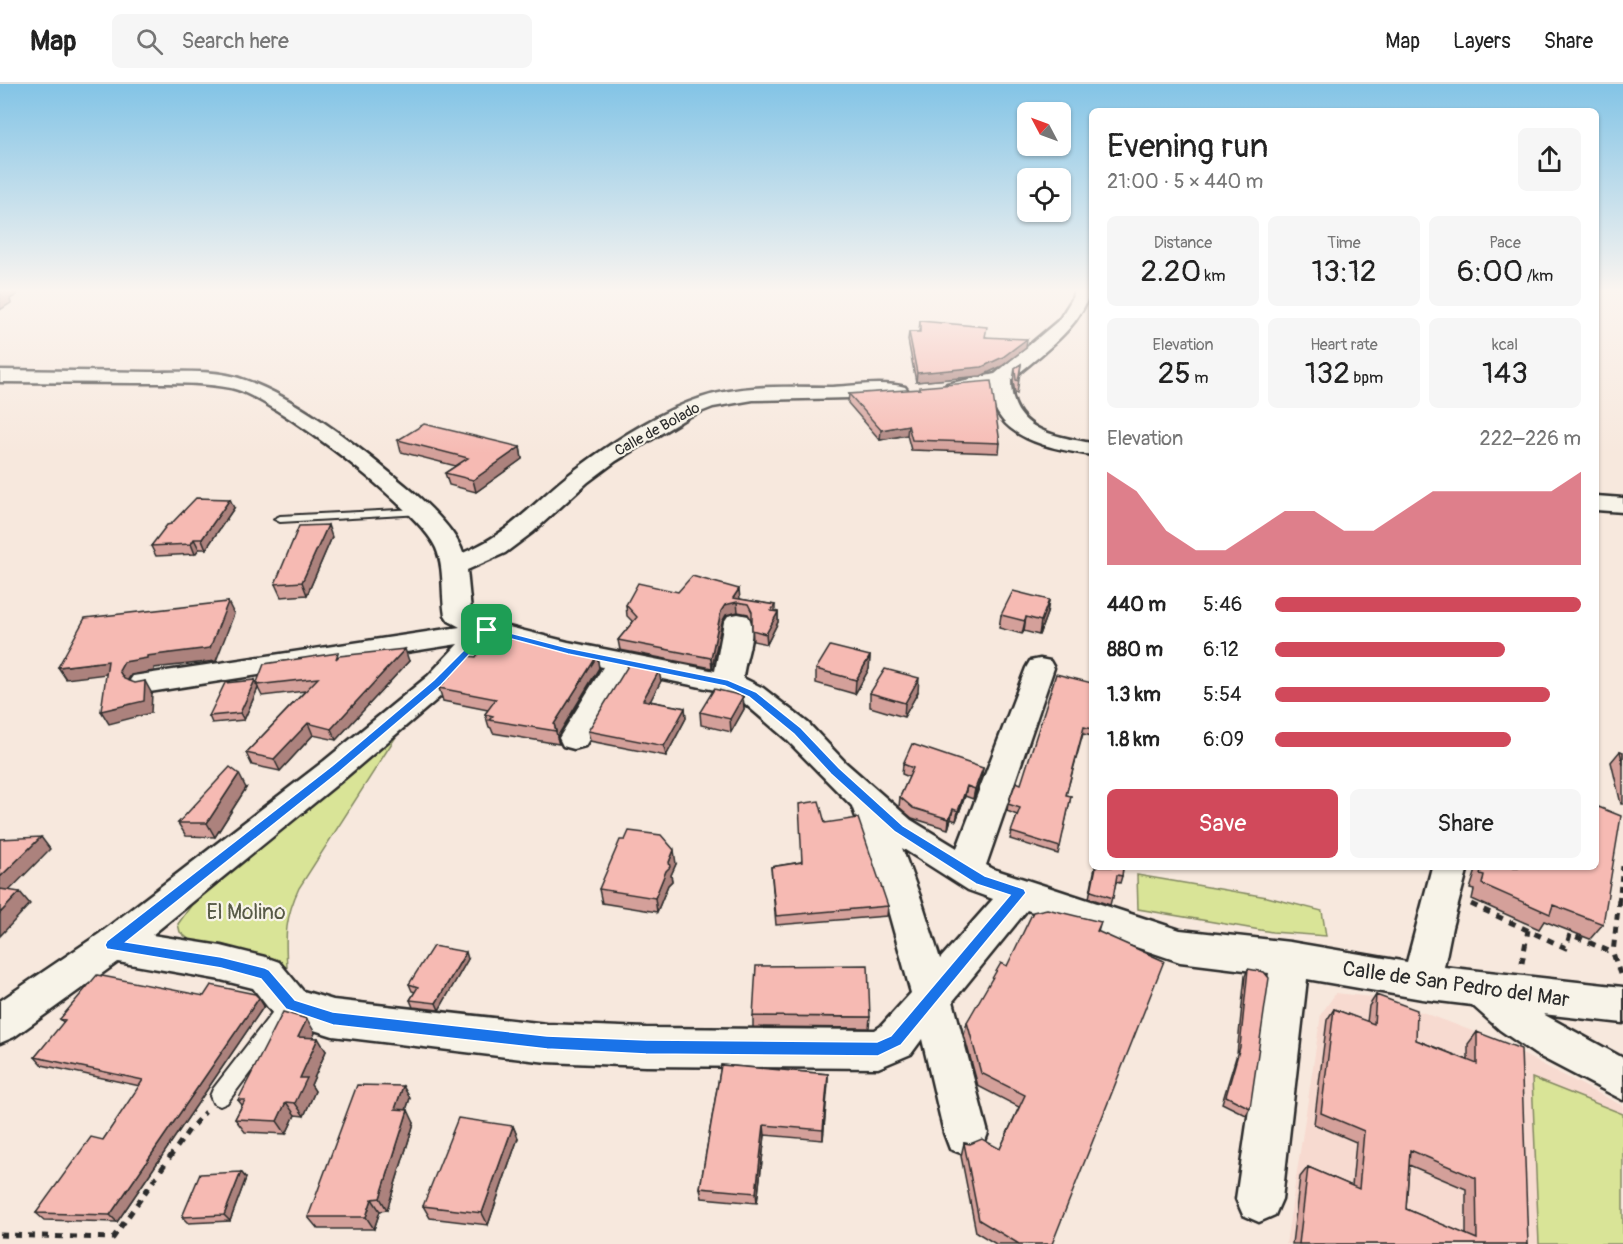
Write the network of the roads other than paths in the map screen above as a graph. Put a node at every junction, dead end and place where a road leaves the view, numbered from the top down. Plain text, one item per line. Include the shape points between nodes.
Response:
1 (1041, 344) edge
2 (0, 376) edge
3 (1002, 378) junction
4 (1089, 448) edge
5 (1599, 503) edge
6 (1623, 506) edge
7 (418, 512) junction
8 (280, 519) dead end
9 (454, 566) junction
10 (738, 622) dead end
11 (487, 630) junction
12 (621, 661) junction
13 (1040, 668) dead end
14 (143, 683) edge
15 (728, 683) junction
16 (574, 738) dead end
17 (867, 801) junction
18 (966, 871) junction
19 (1446, 879) edge
20 (1020, 893) junction
21 (112, 945) junction
22 (1290, 959) junction
23 (1422, 982) junction
24 (1483, 990) junction
25 (932, 997) junction
26 (290, 1005) junction
27 (1623, 1005) edge
28 (0, 1024) edge
29 (1623, 1080) edge
30 (220, 1096) road end
31 (966, 1133) dead end
32 (1259, 1199) dead end

1 - 3 street, Calle de Bolado
2 - 7 street, Calle de San Pedro del Mar via 195,378 237,383 266,395 357,456
3 - 4 street via 1002,398 1012,418 1022,427 1052,441
3 - 9 street, Calle de Bolado via 984,384 924,390 753,394 708,402 681,413 608,456 496,549
5 - 6 street
7 - 8 lane
7 - 9 street, Calle de San Pedro del Mar via 448,546
9 - 11 street, Calle de San Pedro del Mar via 458,615
10 - 15 street
11 - 12 street, Calle de San Pedro del Mar
11 - 14 street, Calle de San Pedro del Mar
11 - 21 street via 438,683
12 - 15 street, Calle de San Pedro del Mar
12 - 16 street
13 - 18 street
15 - 17 street, Calle de San Pedro del Mar via 753,695 797,731
17 - 18 street, Calle de San Pedro del Mar via 899,829
17 - 25 street, Calle de San Pedro del Mar via 903,899
18 - 20 street, Calle de San Pedro del Mar
19 - 23 street
20 - 22 street, Calle de San Pedro del Mar via 1180,946
20 - 25 street
21 - 26 street via 265,974
21 - 28 street
22 - 23 street, Calle de San Pedro del Mar
22 - 32 street
23 - 24 street, Calle de San Pedro del Mar
24 - 27 street, Calle de San Pedro del Mar
24 - 29 street via 1528,1028
25 - 26 street via 896,1040 878,1049 547,1043 333,1018
25 - 31 street, Calle de San Pedro del Mar
26 - 30 lane

